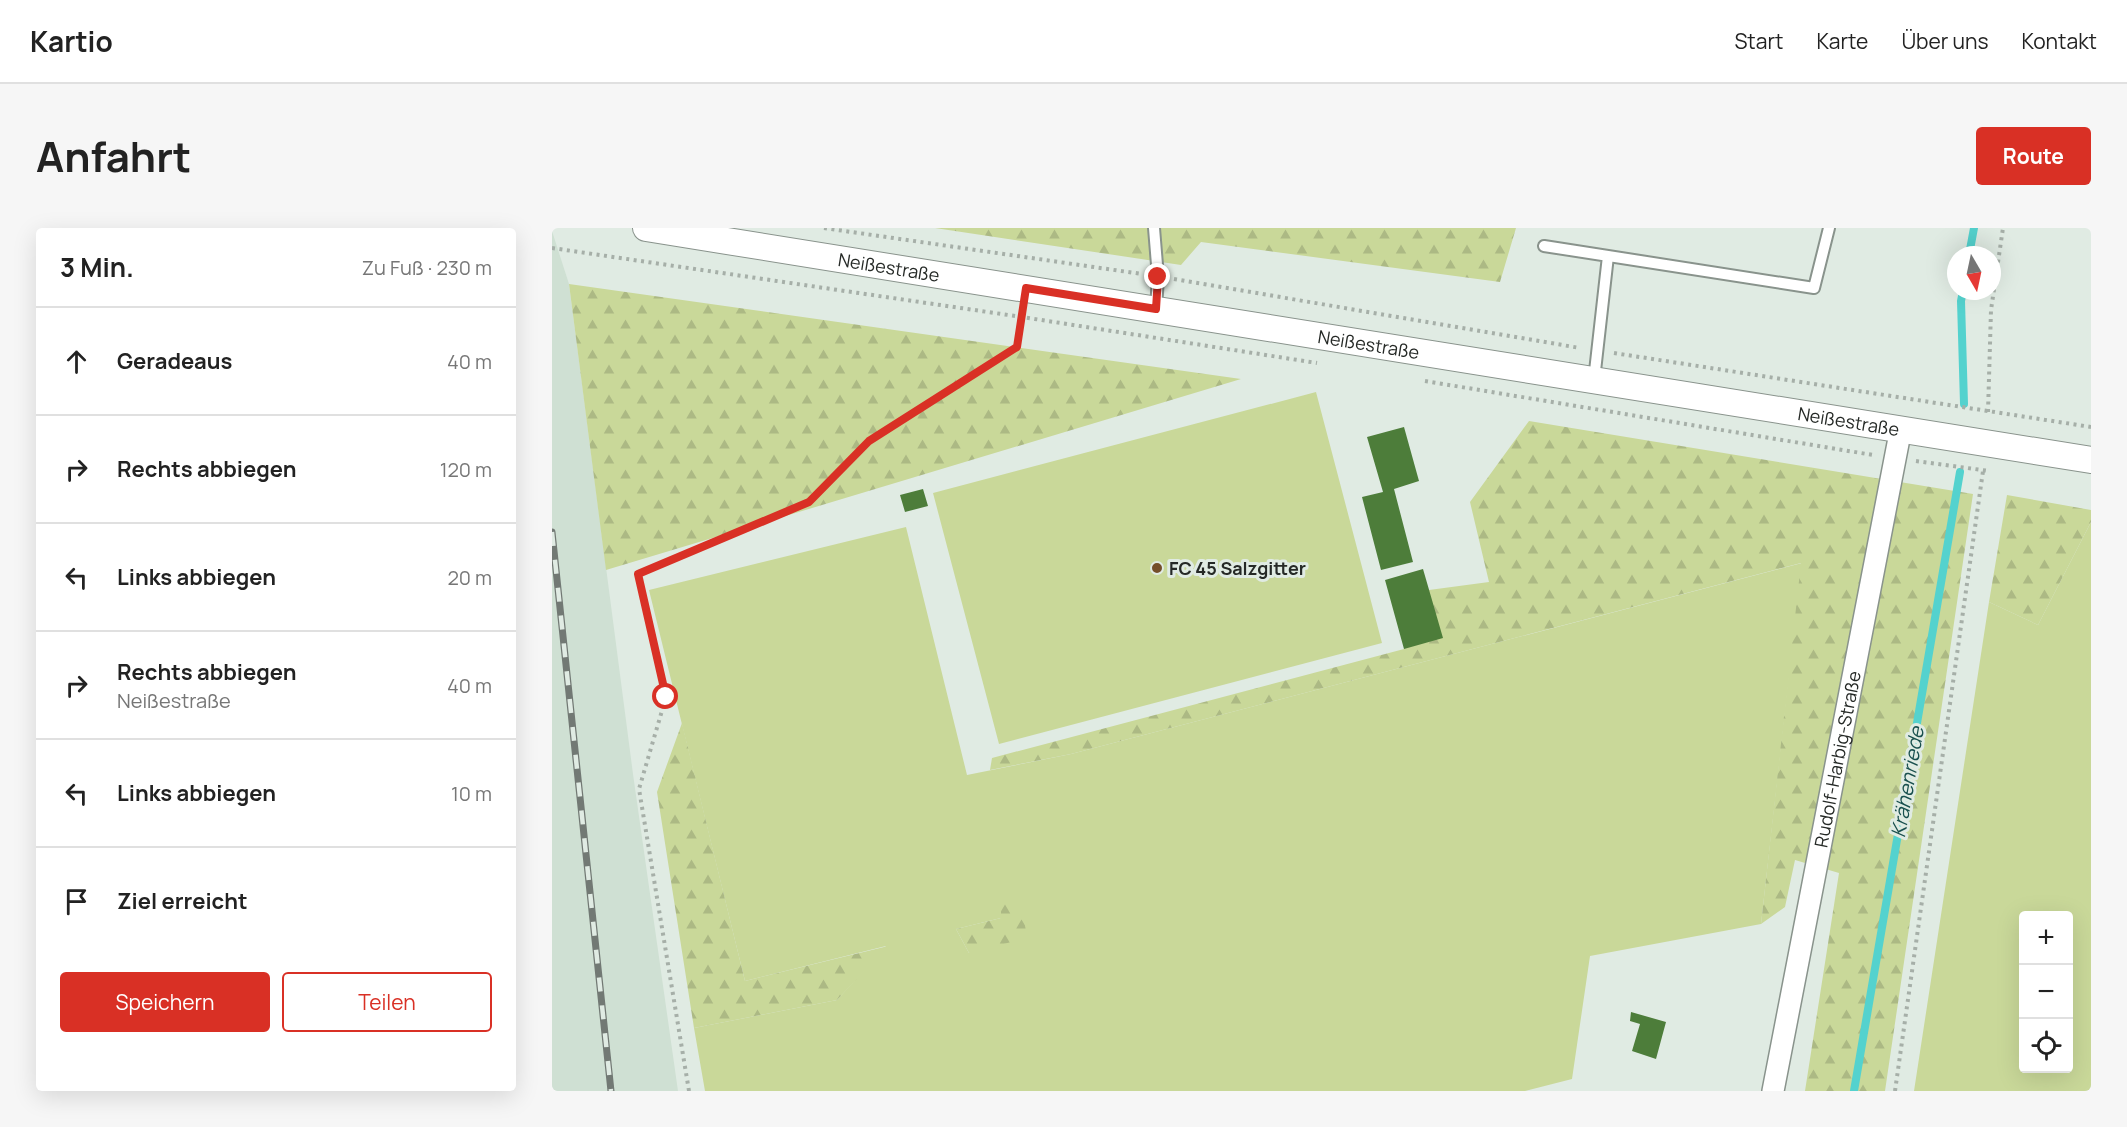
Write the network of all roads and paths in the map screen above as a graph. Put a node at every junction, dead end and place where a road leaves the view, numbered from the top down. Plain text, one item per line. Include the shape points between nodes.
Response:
1 (646, 228) edge
2 (824, 228) edge
3 (1154, 228) edge
4 (1830, 228) edge
5 (2003, 228) edge
6 (1544, 246) dead end
7 (552, 248) edge
8 (1608, 256) junction
9 (1158, 277) junction
10 (1026, 288) junction
11 (1156, 309) junction
12 (1022, 317) junction
13 (1597, 351) junction
14 (1325, 364) dead end
15 (1418, 380) dead end
16 (1594, 380) junction
17 (1988, 411) junction
18 (2091, 427) edge
19 (1901, 428) junction
20 (1984, 442) junction
21 (1896, 459) junction
22 (2091, 459) edge
23 (1983, 470) junction
24 (1994, 472) dead end
25 (689, 1091) edge
26 (1773, 1091) edge
27 (1895, 1091) edge

1 - 10 street, Neißestraße
2 - 9 path
3 - 9 lane
4 - 8 lane via 1814,288
5 - 17 path via 1991,310
6 - 8 lane
7 - 12 path
8 - 13 lane
9 - 11 lane
9 - 13 path
10 - 11 street, Neißestraße
10 - 12 path
11 - 16 street, Neißestraße
12 - 14 path
12 - 25 path via 1017,347 869,441 809,502 638,574 666,697 639,789
13 - 16 lane
13 - 17 path
15 - 21 path
16 - 19 street, Neißestraße
17 - 18 path
17 - 20 path
19 - 20 street, Neißestraße
19 - 21 street, Rudolf-Harbig-Straße
20 - 22 street, Neißestraße
20 - 23 path
21 - 23 path
21 - 26 street, Rudolf-Harbig-Straße
23 - 24 path
23 - 27 path

